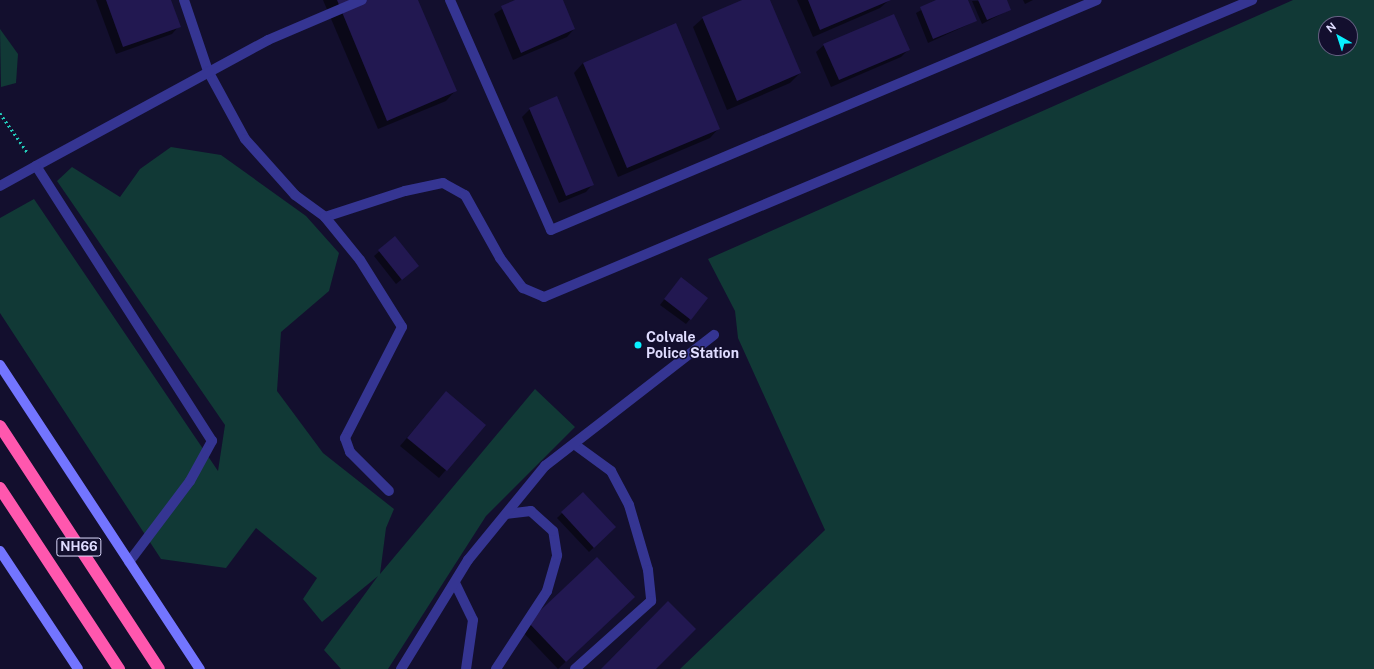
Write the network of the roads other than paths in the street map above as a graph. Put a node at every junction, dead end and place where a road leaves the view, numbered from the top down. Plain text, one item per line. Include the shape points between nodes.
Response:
1 (184, 0) edge
2 (362, 0) edge
3 (450, 0) edge
4 (1097, 0) edge
5 (1252, 0) edge
6 (208, 71) junction
7 (36, 166) junction
8 (0, 186) edge
9 (325, 217) junction
10 (714, 335) dead end
11 (0, 365) edge
12 (0, 426) edge
13 (574, 444) junction
14 (0, 488) edge
15 (389, 491) dead end
16 (506, 514) junction
17 (0, 551) edge
18 (129, 562) junction
19 (455, 583) junction
20 (78, 669) edge
21 (119, 669) edge
22 (158, 669) edge
23 (200, 669) edge
24 (401, 669) edge
25 (466, 669) edge
26 (496, 669) edge
27 (575, 669) edge

1 - 6 street
2 - 6 street via 268,40
3 - 4 street via 551,230
5 - 9 street via 544,297 523,288 500,258 465,195 443,183 405,191
6 - 7 street
6 - 9 street via 245,139 295,195
7 - 8 street
7 - 18 street via 212,442 190,481
9 - 15 street via 360,260 402,327 345,438 350,452
10 - 13 street
11 - 18 street
12 - 22 highway, NH66
13 - 16 street via 545,466
13 - 27 street via 611,471 629,505 648,570 651,601
14 - 21 highway, NH66
16 - 19 street via 468,560
16 - 26 street via 531,512 553,531 558,555 547,591
17 - 20 street
18 - 23 street
19 - 24 street
19 - 25 street via 473,620

